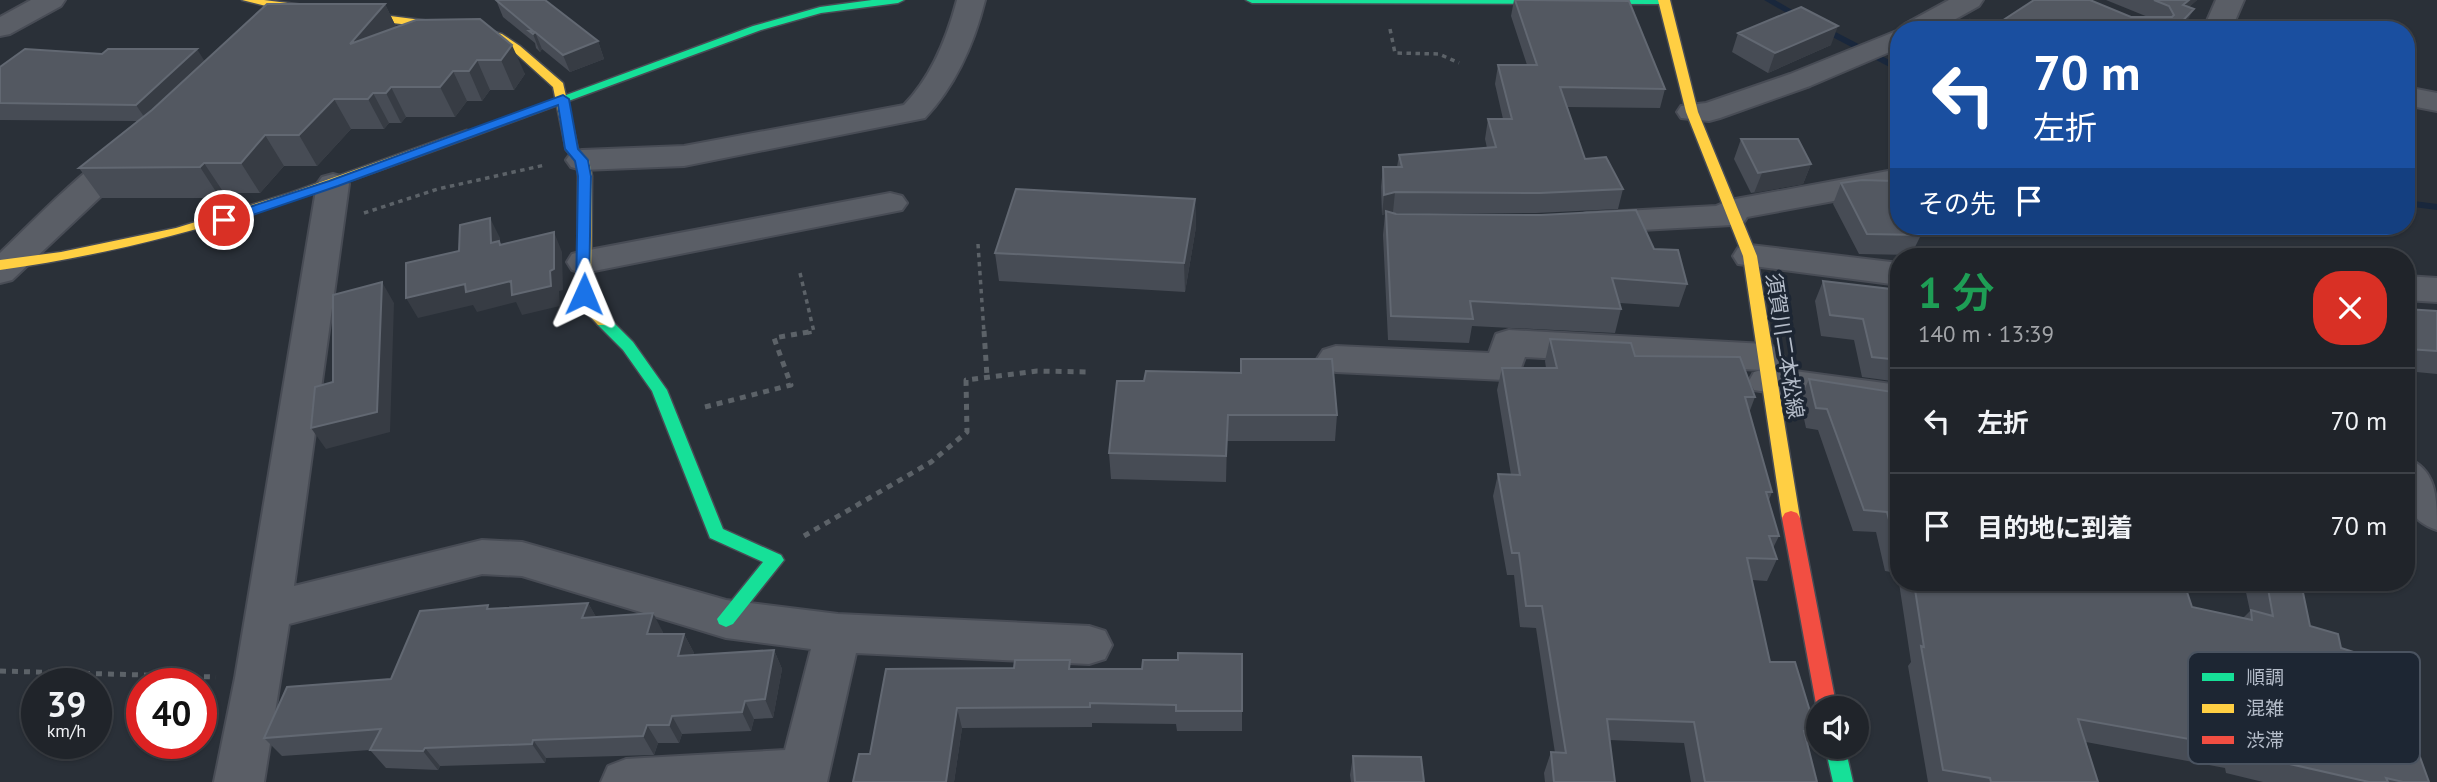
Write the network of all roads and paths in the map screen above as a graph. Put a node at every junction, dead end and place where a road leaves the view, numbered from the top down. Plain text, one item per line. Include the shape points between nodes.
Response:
1 (51, 0) edge
2 (248, 0) edge
3 (898, 0) edge
4 (971, 0) edge
5 (1252, 0) edge
6 (1969, 0) edge
7 (2230, 0) edge
8 (1386, 1) edge
9 (1664, 1) edge
10 (293, 4) edge
11 (817, 5) edge
12 (1930, 21) edge
13 (2221, 21) edge
14 (0, 28) edge
15 (257, 36) edge
16 (1879, 48) edge
17 (1459, 63) dead end
18 (2415, 98) edge
19 (563, 99) junction
20 (2437, 102) edge
21 (1692, 112) junction
22 (159, 131) edge
23 (582, 160) junction
24 (1890, 181) edge
25 (333, 184) junction
26 (890, 203) dead end
27 (1731, 212) junction
28 (327, 225) junction
29 (1550, 225) edge
30 (978, 244) dead end
31 (1750, 256) junction
32 (584, 262) junction
33 (3, 267) edge
34 (800, 272) dead end
35 (1890, 273) edge
36 (2415, 289) edge
37 (2437, 290) edge
38 (1336, 359) dead end
39 (1766, 369) junction
40 (1089, 372) dead end
41 (987, 376) junction
42 (1890, 397) edge
43 (670, 415) junction
44 (2415, 485) edge
45 (2437, 514) edge
46 (775, 561) junction
47 (267, 611) junction
48 (726, 619) junction
49 (838, 633) junction
50 (1089, 645) dead end
51 (0, 671) edge
52 (258, 678) junction
53 (1825, 696) edge
54 (1838, 759) edge
55 (803, 777) edge
56 (239, 782) edge
57 (626, 782) edge
58 (1843, 782) edge

1 - 14 street
2 - 10 street
3 - 11 street
4 - 23 street via 964,28 927,101 914,112 684,156
5 - 8 street
6 - 12 street
7 - 13 street
8 - 9 street
8 - 17 path via 1395,52 1439,54
9 - 21 street, 須賀川二本松線
10 - 15 street
10 - 19 street via 498,36 559,86
11 - 19 street
16 - 21 street via 1709,112
18 - 20 street
19 - 23 street via 572,149
19 - 25 street
21 - 27 street, 須賀川二本松線
22 - 33 street via 96,181
23 - 28 path via 438,189
23 - 32 street
24 - 27 street
25 - 28 street
25 - 33 street via 131,246
26 - 32 street
27 - 29 street
27 - 31 street, 須賀川二本松線
28 - 47 street
30 - 41 path
31 - 35 street
31 - 39 street, 須賀川二本松線
32 - 43 street via 587,305 651,375
34 - 43 path via 814,332 774,338 791,384
36 - 37 street
38 - 39 street via 1505,367 1509,343
39 - 42 street
39 - 53 street, 須賀川二本松線
40 - 41 path
41 - 46 path via 966,380 967,432 878,495 812,530
43 - 46 street via 716,533
44 - 45 street
46 - 48 street
47 - 48 street via 482,557 522,559
47 - 52 street
48 - 49 street
49 - 50 street
49 - 55 street
51 - 52 path
52 - 56 street
54 - 58 street
55 - 57 street

